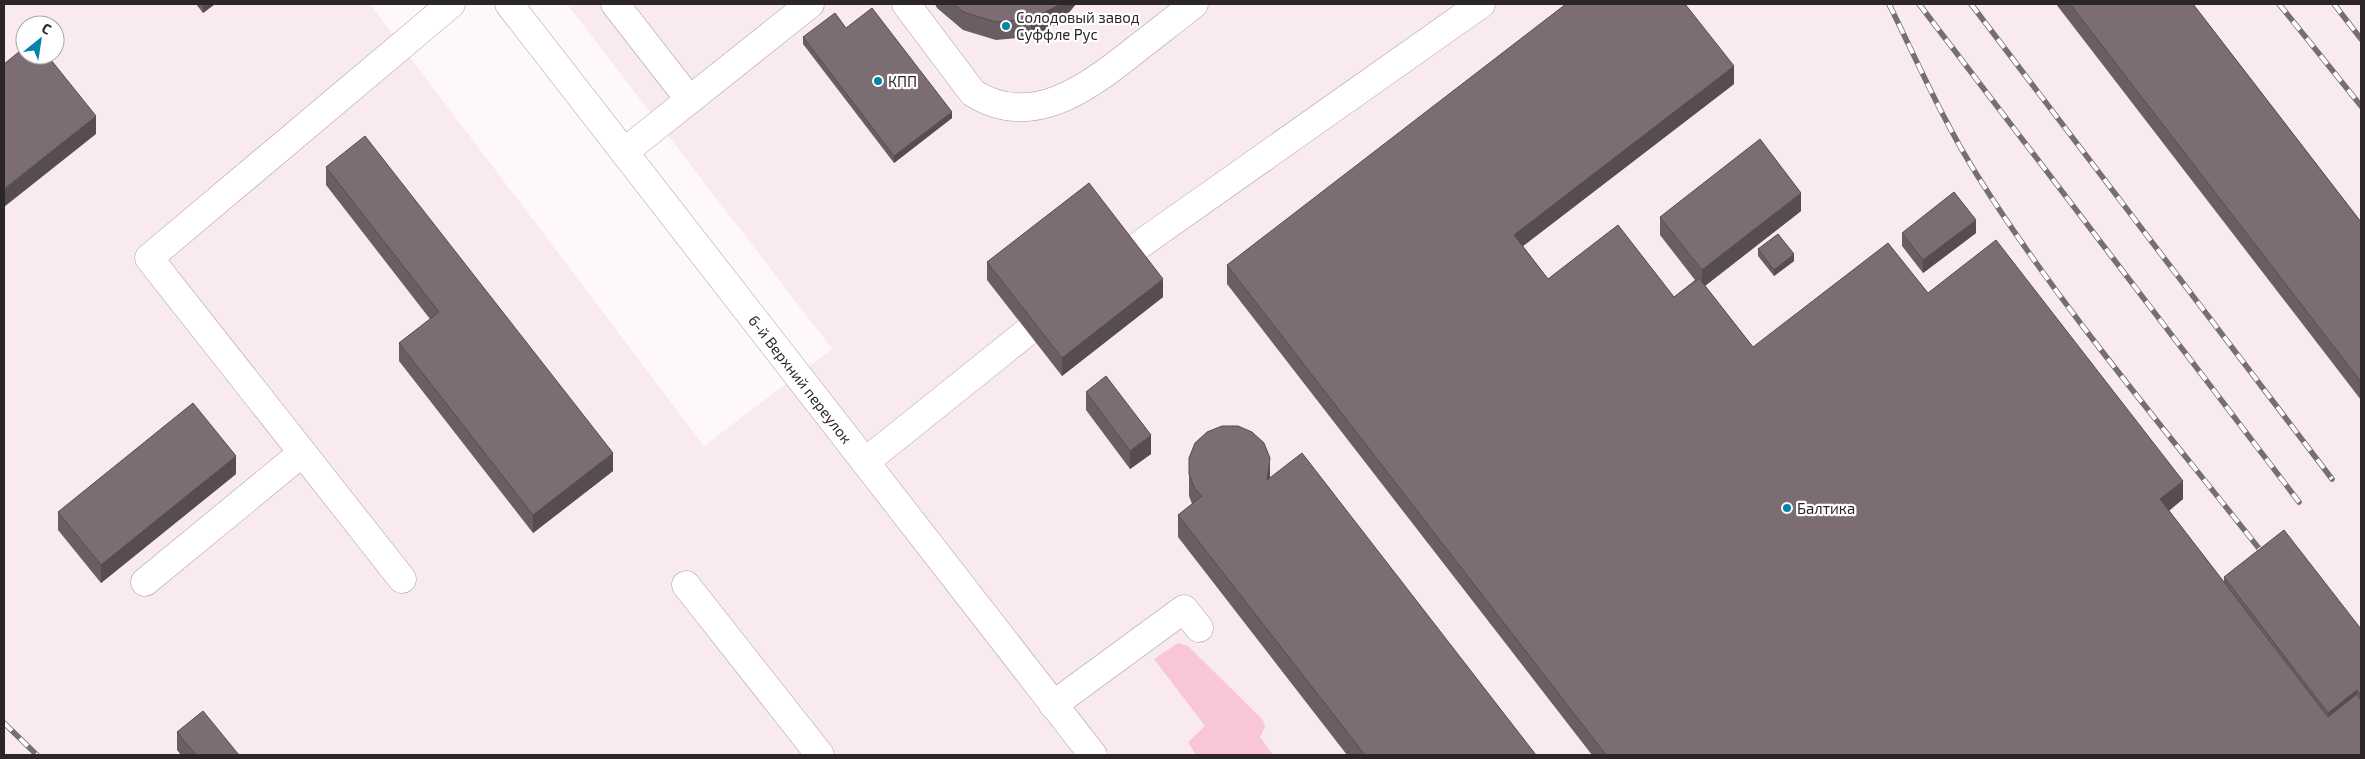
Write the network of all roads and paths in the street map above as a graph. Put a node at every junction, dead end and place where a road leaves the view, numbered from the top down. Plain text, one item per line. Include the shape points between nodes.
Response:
1 (451, 4) edge
2 (509, 4) edge
3 (615, 4) edge
4 (810, 4) edge
5 (906, 4) edge
6 (1194, 4) edge
7 (1481, 4) edge
8 (689, 99) junction
9 (624, 152) junction
10 (1128, 253) edge
11 (1027, 332) edge
12 (302, 453) junction
13 (865, 462) junction
14 (402, 579) dead end
15 (145, 582) dead end
16 (686, 586) dead end
17 (1199, 628) dead end
18 (1053, 704) junction
19 (820, 755) edge
20 (1093, 755) edge

1 - 12 street via 149,258
2 - 9 street, 6-й Верхний переулок
3 - 8 street
4 - 8 street
5 - 6 street via 973,92 987,101 1011,106 1039,106 1068,96 1097,80
7 - 10 street
8 - 9 street
9 - 13 street, 6-й Верхний переулок
11 - 13 street
12 - 14 street
12 - 15 street
13 - 18 street, 6-й Верхний переулок
16 - 19 street
17 - 18 street via 1184,609 1116,673
18 - 20 street, 6-й Верхний переулок

